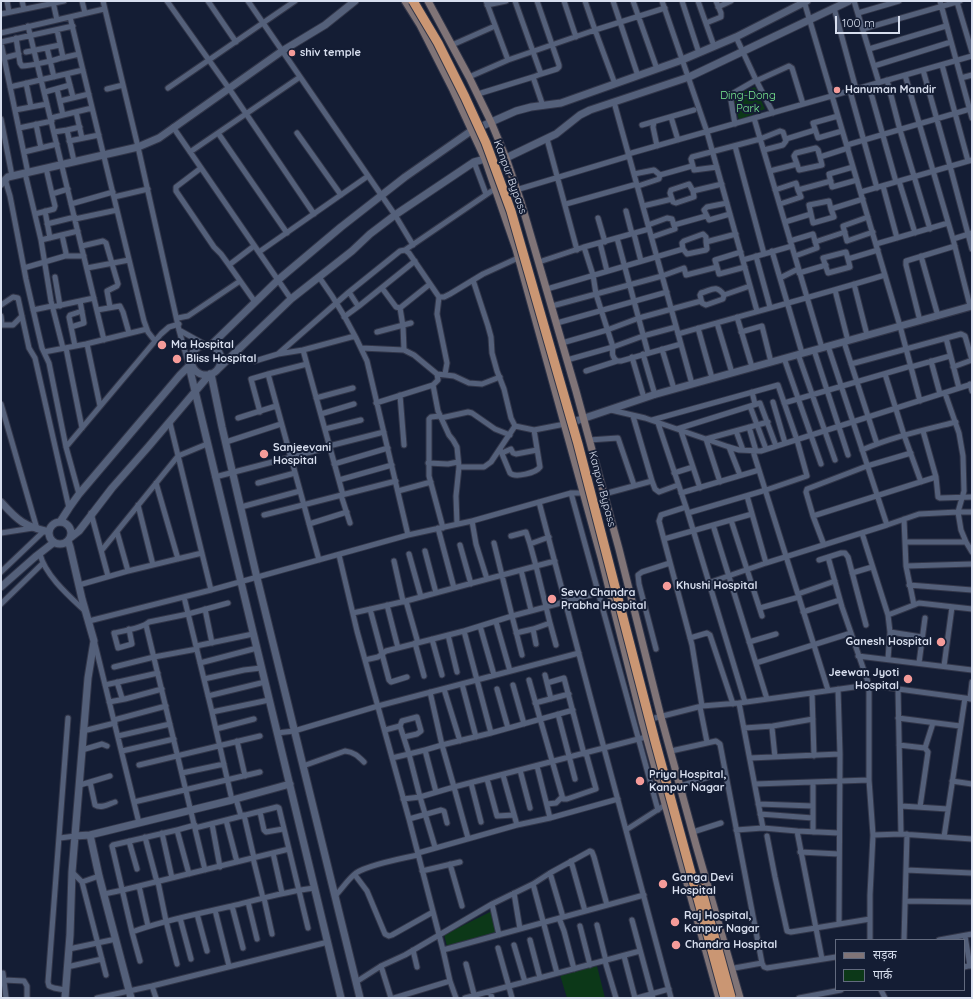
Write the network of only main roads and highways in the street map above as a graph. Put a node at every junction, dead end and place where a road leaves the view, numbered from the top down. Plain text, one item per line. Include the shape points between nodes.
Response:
1 (405, 1) edge
2 (414, 1) edge
3 (420, 1) edge
4 (428, 1) edge
5 (719, 998) edge
6 (725, 998) edge
7 (732, 998) edge
8 (740, 998) edge

1 - 5 main road via 450,84 496,188 584,492 646,737
2 - 6 highway, Kanpur Bypass, bridge via 472,112 498,175 519,238 578,444
3 - 7 highway, Kanpur Bypass, bridge via 444,41 470,94 502,168 522,228 574,406
4 - 8 main road via 491,122 506,158 539,262 584,419 692,832

